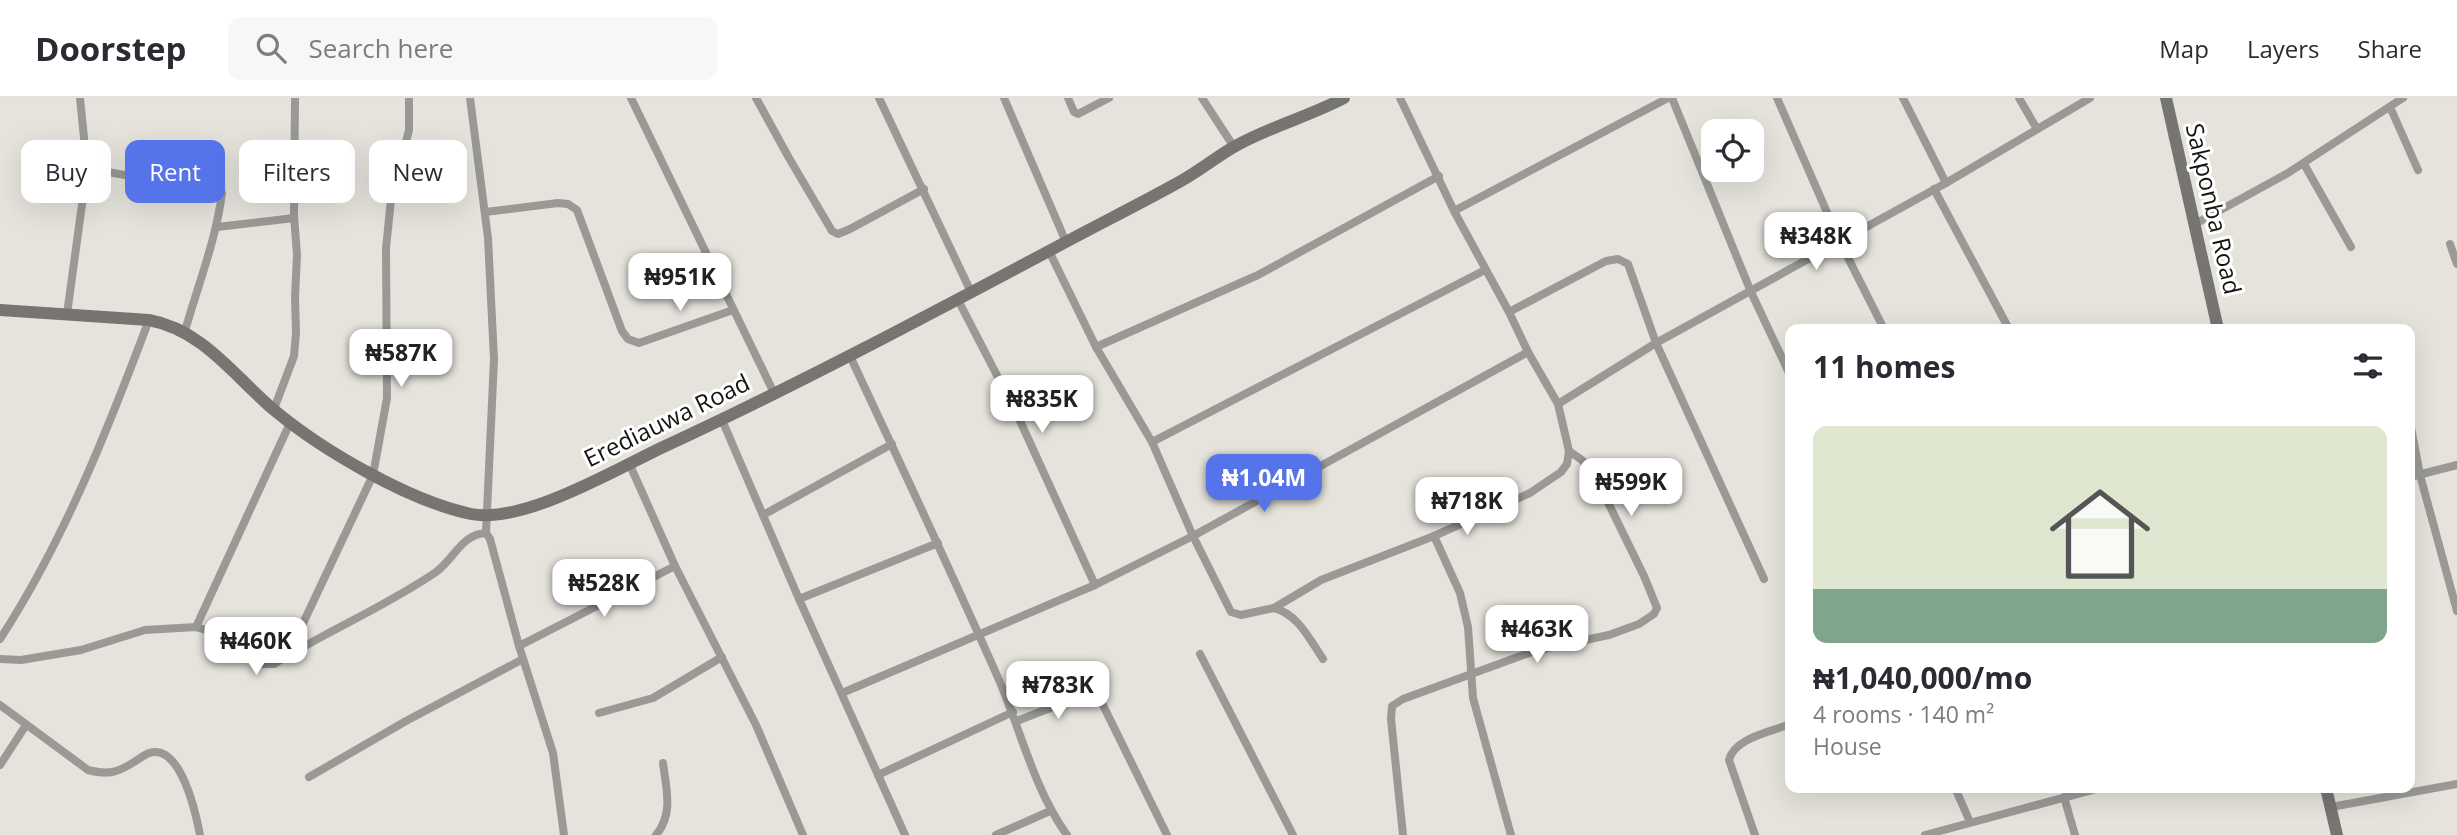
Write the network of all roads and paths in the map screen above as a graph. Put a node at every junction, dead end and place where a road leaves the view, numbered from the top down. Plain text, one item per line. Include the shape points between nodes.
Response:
1 (80, 98) edge
2 (295, 98) edge
3 (409, 98) edge
4 (470, 98) edge
5 (631, 98) edge
6 (757, 98) edge
7 (879, 98) edge
8 (1004, 98) edge
9 (1068, 98) edge
10 (1109, 98) edge
11 (1202, 98) edge
12 (1400, 98) edge
13 (1670, 98) edge
14 (1777, 98) edge
15 (1903, 98) edge
16 (2019, 98) edge
17 (2090, 98) edge
18 (2166, 98) edge
19 (2403, 98) edge
20 (1337, 100) edge
21 (2390, 107) junction
22 (2036, 129) junction
23 (84, 140) edge
24 (1234, 147) junction
25 (2304, 164) junction
26 (2418, 170) dead end
27 (111, 172) edge
28 (1439, 176) junction
29 (1945, 183) junction
30 (924, 189) junction
31 (1934, 189) junction
32 (82, 203) edge
33 (1454, 211) junction
34 (485, 212) junction
35 (294, 218) junction
36 (2195, 224) junction
37 (217, 227) junction
38 (1066, 242) junction
39 (1840, 242) junction
40 (2450, 243) dead end
41 (2351, 247) dead end
42 (1049, 251) junction
43 (2457, 264) edge
44 (1485, 270) junction
45 (1751, 292) junction
46 (972, 293) junction
47 (958, 300) junction
48 (0, 310) edge
49 (733, 310) junction
50 (1509, 312) junction
51 (67, 314) junction
52 (149, 320) junction
53 (1882, 324) edge
54 (2006, 324) edge
55 (2217, 324) edge
56 (185, 331) junction
57 (1656, 343) junction
58 (1097, 347) junction
59 (1528, 352) junction
60 (850, 356) junction
61 (1785, 364) edge
62 (774, 393) junction
63 (1558, 404) junction
64 (274, 410) junction
65 (722, 420) junction
66 (290, 423) junction
67 (1152, 442) junction
68 (892, 444) junction
69 (2415, 448) edge
70 (1570, 451) junction
71 (629, 463) junction
72 (2457, 465) edge
73 (373, 475) junction
74 (2420, 475) junction
75 (2415, 476) edge
76 (763, 515) junction
77 (488, 516) junction
78 (486, 533) junction
79 (1193, 536) junction
80 (1434, 536) junction
81 (938, 543) junction
82 (675, 566) junction
83 (1764, 579) dead end
84 (1095, 585) junction
85 (799, 599) junction
86 (1274, 608) junction
87 (2457, 611) edge
88 (196, 627) junction
89 (979, 635) junction
90 (0, 639) edge
91 (519, 646) junction
92 (1200, 654) dead end
93 (288, 655) junction
94 (722, 657) junction
95 (0, 659) edge
96 (523, 659) junction
97 (1323, 659) dead end
98 (1471, 673) junction
99 (842, 693) junction
100 (0, 705) edge
101 (1013, 712) junction
102 (599, 713) dead end
103 (1017, 722) junction
104 (26, 725) junction
105 (1785, 726) edge
106 (663, 763) dead end
107 (0, 765) edge
108 (878, 775) junction
109 (309, 777) dead end
110 (2457, 784) edge
111 (2415, 792) edge
112 (1957, 793) edge
113 (2080, 793) edge
114 (2327, 793) edge
115 (2408, 793) edge
116 (2064, 797) junction
117 (2331, 807) junction
118 (1050, 811) junction
119 (1969, 822) junction
120 (1950, 832) edge
121 (200, 835) edge
122 (564, 835) edge
123 (656, 835) edge
124 (803, 835) edge
125 (905, 835) edge
126 (996, 835) edge
127 (1067, 835) edge
128 (1167, 835) edge
129 (1293, 835) edge
130 (1403, 835) edge
131 (1511, 835) edge
132 (1755, 835) edge
133 (1925, 835) edge
134 (2075, 835) edge
135 (2337, 835) edge

1 - 23 street
2 - 35 street
3 - 73 street via 409,130 391,200 386,248 387,398
4 - 34 street
5 - 49 street
6 - 30 street via 832,231 838,234 850,229
7 - 30 street
8 - 38 street
9 - 10 street via 1078,114
11 - 24 street
12 - 28 street
13 - 33 street
13 - 45 street
14 - 39 street
15 - 29 street
16 - 22 street
17 - 22 street
18 - 36 street, Sakponba Road
19 - 21 street
20 - 24 street, Erediauwa Road
21 - 25 street
21 - 26 street
22 - 29 street
24 - 38 street, Erediauwa Road via 1185,179
25 - 36 street
25 - 41 street
27 - 37 street via 215,187 222,193
28 - 33 street
28 - 58 street via 1258,275
29 - 31 street
30 - 46 street
31 - 39 street
31 - 54 street
32 - 51 street
33 - 44 street
34 - 49 street via 558,204 577,210 628,340 639,343
34 - 77 street via 494,359
35 - 37 street
35 - 64 street via 294,356
36 - 55 street, Sakponba Road
37 - 56 street
38 - 42 street, Erediauwa Road
39 - 45 street
39 - 53 street
40 - 43 street
42 - 46 street, Erediauwa Road
42 - 58 street
44 - 50 street
44 - 67 street
45 - 57 street
45 - 61 street
46 - 47 street, Erediauwa Road
47 - 60 street, Erediauwa Road
47 - 84 street via 1016,412
48 - 51 street, Erediauwa Road
49 - 62 street
50 - 57 street via 1618,259 1628,264
50 - 59 street
51 - 52 street, Erediauwa Road
52 - 56 street, Erediauwa Road
52 - 90 street via 80,488 29,595
56 - 64 street, Erediauwa Road
57 - 63 street
57 - 83 street
58 - 67 street
59 - 63 street
59 - 79 street
60 - 62 street, Erediauwa Road
60 - 68 street
62 - 65 street, Erediauwa Road
63 - 70 street
64 - 66 street, Erediauwa Road
65 - 71 street, Erediauwa Road
65 - 76 street
66 - 73 street, Erediauwa Road
66 - 88 street
67 - 79 street
68 - 76 street
68 - 81 street
69 - 74 street
70 - 80 street via 1561,472 1530,494
70 - 98 street via 1596,478 1657,608 1639,624 1609,635 1537,650
71 - 77 street, Erediauwa Road via 545,502
71 - 82 street
72 - 74 street
73 - 77 street, Erediauwa Road via 450,508
73 - 93 street
74 - 75 street
74 - 87 street
76 - 85 street
77 - 78 street
78 - 91 street
78 - 93 street via 466,540 445,565 421,583
79 - 84 street
79 - 86 street via 1231,612 1241,615
80 - 86 street via 1321,580
80 - 98 street via 1460,593
81 - 85 street
81 - 89 street
82 - 91 street
82 - 94 street
84 - 89 street
85 - 99 street
86 - 97 street via 1294,618
88 - 93 street via 263,664 274,664
88 - 95 street via 145,631 81,650 21,660
89 - 99 street
89 - 101 street
91 - 96 street
92 - 129 street
94 - 102 street via 653,698
94 - 124 street
96 - 109 street
96 - 122 street via 553,753
98 - 130 street via 1392,706
98 - 131 street via 1473,698
99 - 108 street
100 - 104 street
101 - 103 street
101 - 108 street
103 - 118 street
103 - 128 street via 1097,693
104 - 107 street
104 - 121 street via 88,770 103,774 117,773 149,753 164,755 175,763 192,799
105 - 132 street via 1738,745 1730,754
106 - 123 street via 669,808
108 - 125 street
110 - 111 street
112 - 119 street
113 - 116 street
114 - 117 street
115 - 117 street
116 - 119 street
116 - 134 street
117 - 135 street
118 - 126 street
118 - 127 street
119 - 120 street
120 - 133 street

